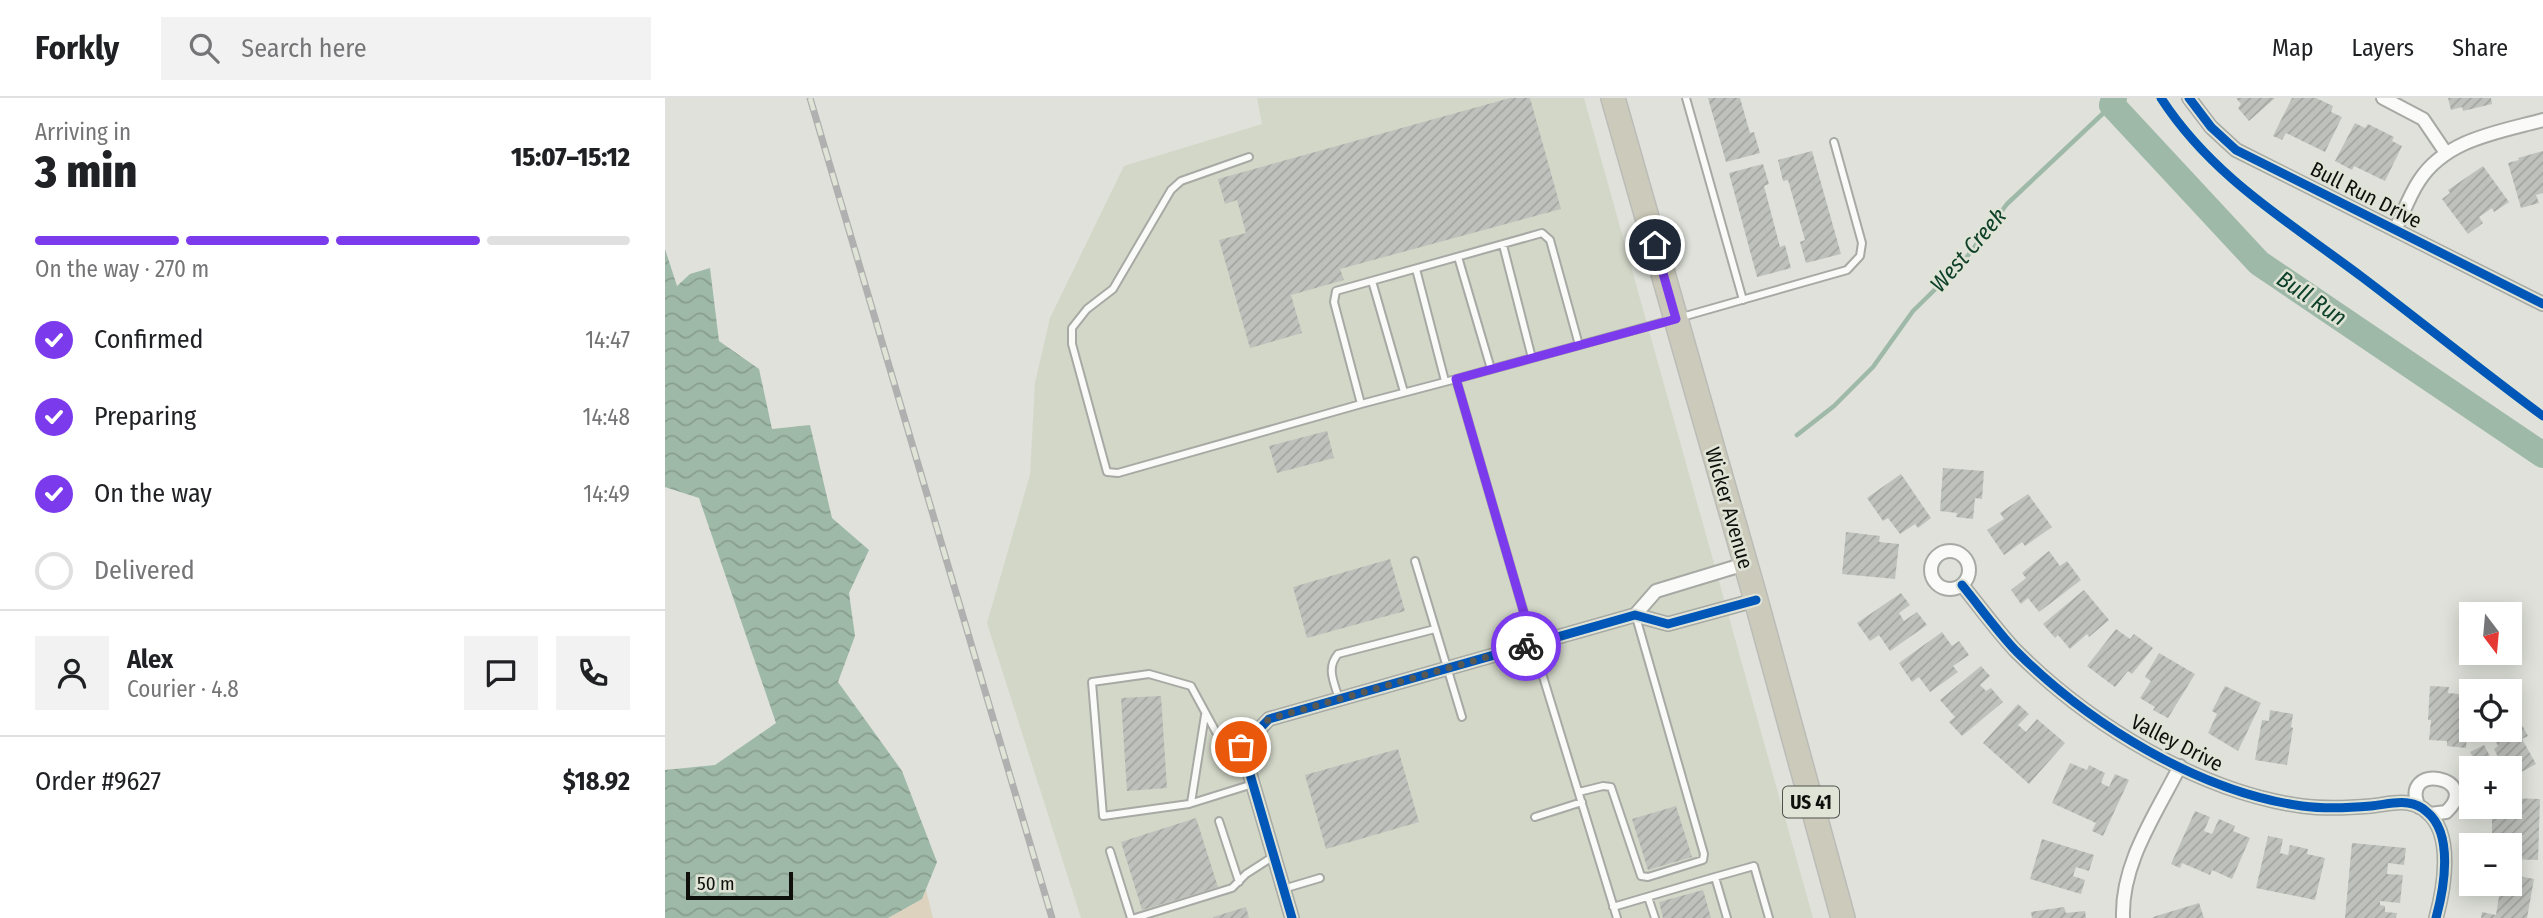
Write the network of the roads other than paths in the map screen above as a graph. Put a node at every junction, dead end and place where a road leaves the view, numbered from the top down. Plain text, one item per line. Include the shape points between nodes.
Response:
1 (1613, 98) edge
2 (1686, 98) edge
3 (2189, 98) edge
4 (2383, 98) edge
5 (2543, 120) edge
6 (1834, 142) dead end
7 (2446, 153) junction
8 (1249, 157) dead end
9 (2395, 230) junction
10 (1503, 245) junction
11 (1458, 257) junction
12 (1416, 269) junction
13 (1372, 281) junction
14 (1742, 300) junction
15 (2543, 304) edge
16 (1676, 319) junction
17 (1579, 345) junction
18 (1532, 358) junction
19 (1490, 369) junction
20 (1456, 379) junction
21 (1445, 381) junction
22 (1404, 393) junction
23 (1361, 404) junction
24 (1415, 561) dead end
25 (1745, 564) junction
26 (1962, 585) dead end
27 (1756, 600) junction
28 (1635, 615) junction
29 (1435, 629) junction
30 (1533, 644) junction
31 (1446, 669) junction
32 (1339, 699) junction
33 (1206, 713) junction
34 (1462, 717) dead end
35 (1245, 743) junction
36 (2180, 766) junction
37 (1253, 784) junction
38 (1579, 792) junction
39 (1582, 802) junction
40 (1191, 803) junction
41 (1535, 817) dead end
42 (1219, 821) dead end
43 (1110, 851) dead end
44 (1274, 856) junction
45 (1715, 877) junction
46 (1321, 878) dead end
47 (1239, 882) junction
48 (1283, 888) junction
49 (1648, 897) junction
50 (1613, 907) junction
51 (1133, 918) edge
52 (1292, 918) edge
53 (1617, 918) edge
54 (1654, 918) edge
55 (1727, 918) edge
56 (1769, 918) edge
57 (1843, 918) edge
58 (2123, 918) edge
59 (2436, 918) edge

1 - 16 highway, Wicker Avenue / US 41
2 - 14 lane
3 - 9 street, Bull Run Drive via 2236,150
4 - 7 street via 2423,119
5 - 7 street
6 - 14 lane via 1862,243 1860,256 1847,270
7 - 9 street via 2420,178
8 - 23 lane via 1194,175 1171,190 1113,289 1072,328 1072,344 1107,472 1118,473
9 - 15 street, Bull Run Drive
10 - 11 lane
10 - 17 lane via 1542,233 1550,240
10 - 18 lane
11 - 12 lane
11 - 19 lane
12 - 13 lane
12 - 21 lane
13 - 22 lane
13 - 23 lane via 1336,291 1334,302
14 - 16 lane
16 - 17 lane
16 - 25 highway, Wicker Avenue / US 41
17 - 18 lane
18 - 19 lane
19 - 20 lane
20 - 21 lane
20 - 30 lane
21 - 22 lane
22 - 23 lane
24 - 29 lane
25 - 27 highway, Wicker Avenue / US 41
25 - 28 street via 1656,591
26 - 36 street, Valley Drive via 2016,650 2073,702
27 - 28 street via 1668,624
27 - 57 highway, Wicker Avenue / US 41
28 - 30 street
28 - 38 lane via 1703,860 1641,876 1611,787
29 - 31 lane
29 - 32 lane via 1338,654 1330,671
30 - 31 street
30 - 38 lane
31 - 32 street
31 - 34 lane
32 - 35 street via 1269,719
33 - 35 lane via 1216,732
33 - 40 lane
33 - 40 lane via 1191,686 1149,674 1092,682 1103,816
35 - 37 street
36 - 58 street via 2129,870
36 - 59 street, Valley Drive via 2226,787 2286,803 2340,808 2408,803 2425,811 2441,830 2444,857
37 - 40 lane
37 - 44 street
38 - 39 lane
39 - 41 lane
39 - 50 lane
42 - 47 lane
43 - 51 lane
44 - 47 lane
44 - 48 street
45 - 49 lane
45 - 55 lane
45 - 56 lane via 1754,866
46 - 48 lane
47 - 51 lane via 1224,892
48 - 52 street
49 - 50 lane
49 - 54 lane
50 - 53 lane

